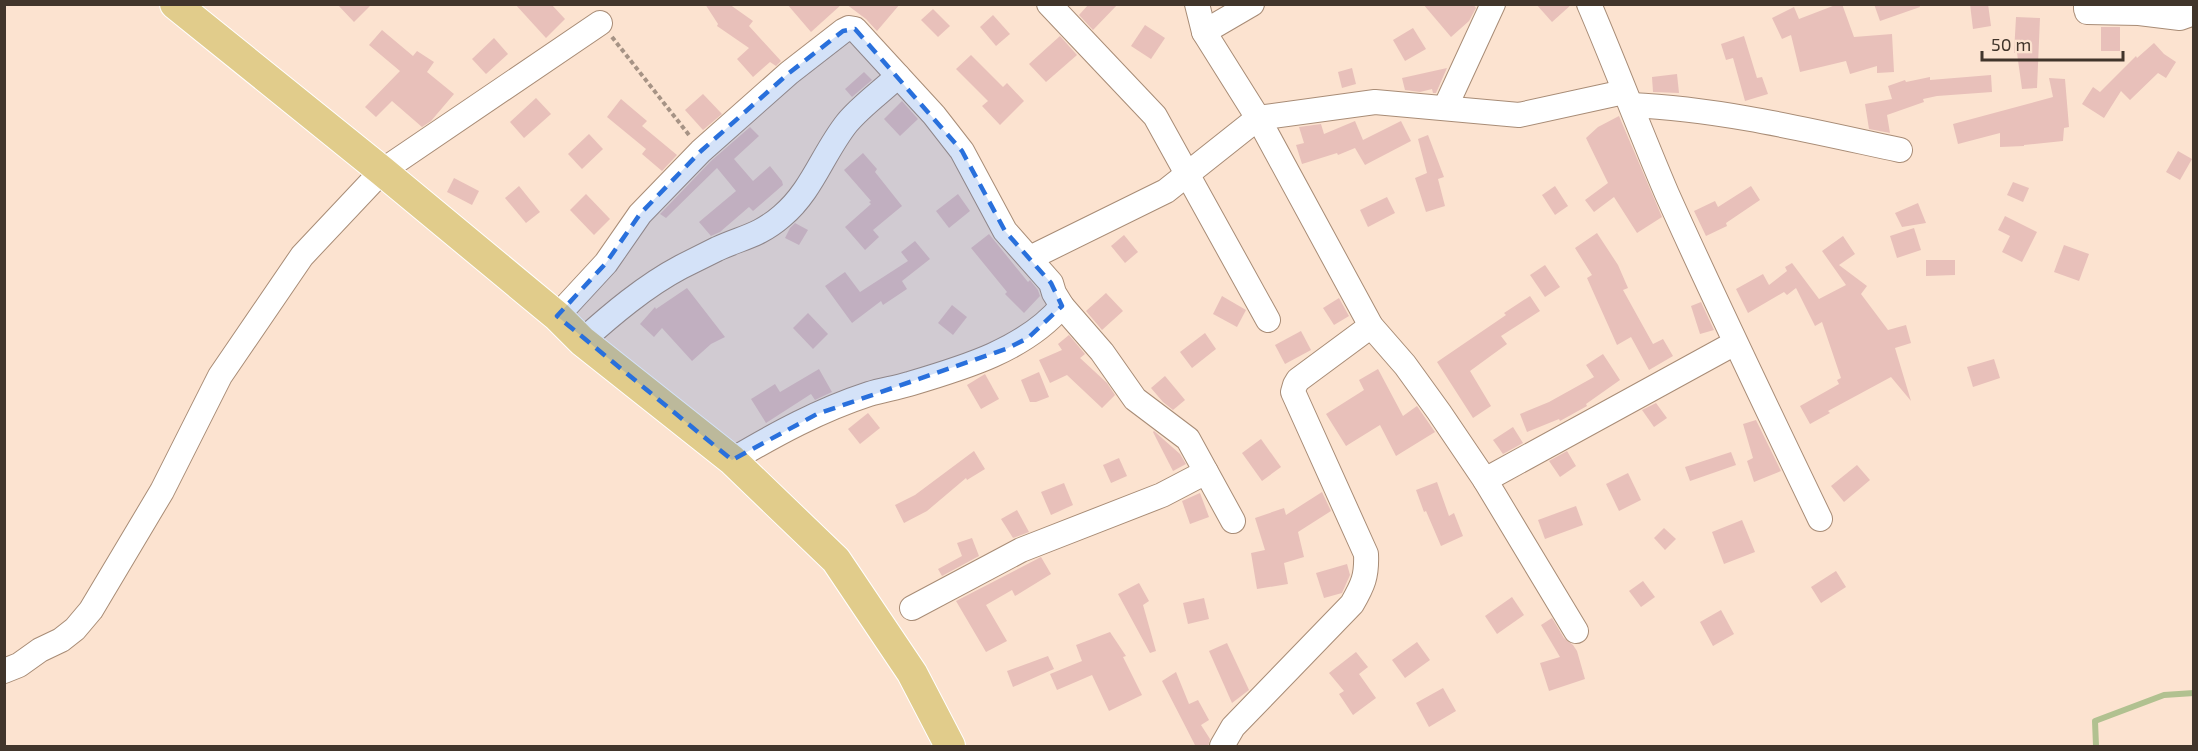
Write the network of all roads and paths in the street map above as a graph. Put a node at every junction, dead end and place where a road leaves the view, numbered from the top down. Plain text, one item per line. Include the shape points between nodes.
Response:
1 (175, 4) edge
2 (1049, 4) edge
3 (1197, 4) edge
4 (1252, 4) edge
5 (1493, 4) edge
6 (1589, 4) edge
7 (2086, 4) edge
8 (2193, 13) edge
9 (600, 23) joint
10 (1204, 32) junction
11 (898, 76) junction
12 (1627, 99) junction
13 (1445, 108) junction
14 (1258, 118) junction
15 (1900, 150) dead end
16 (701, 151) junction
17 (382, 171) junction
18 (1188, 172) junction
19 (1030, 258) junction
20 (1062, 306) junction
21 (557, 316) junction
22 (1268, 320) dead end
23 (1371, 326) junction
24 (582, 341) junction
25 (1735, 343) junction
26 (732, 460) junction
27 (1206, 472) junction
28 (1485, 480) junction
29 (1820, 519) dead end
30 (1233, 521) dead end
31 (912, 608) dead end
32 (1576, 631) dead end
33 (4, 671) edge
34 (950, 747) edge
35 (1222, 747) edge

1 - 17 main road
2 - 18 street via 1155,116
3 - 10 street
4 - 10 street
5 - 13 street
6 - 12 street
7 - 8 street via 2091,12 2087,12 2180,18
9 - 16 path
9 - 17 street
10 - 14 street
11 - 16 street via 855,29 849,28 789,73
11 - 19 street via 962,151 1005,231
11 - 24 street via 848,122 798,202 781,217 759,234 677,269 615,312
12 - 13 street via 1519,115
12 - 15 street via 1783,125
12 - 25 street
13 - 14 street via 1375,102
14 - 18 street
14 - 23 street
16 - 21 street via 640,214 606,262
17 - 21 main road
17 - 33 street via 302,256 220,376 162,492 91,610 61,640
18 - 19 street via 1166,191
18 - 22 street
19 - 20 street via 1051,283
20 - 26 street via 1028,338 1006,349 817,414
20 - 27 street via 1102,352 1135,399 1188,439
21 - 24 main road
23 - 28 street via 1405,365
23 - 35 street via 1298,380 1293,392 1366,554 1367,573 1352,604 1233,727
24 - 26 main road
25 - 28 street
25 - 29 street
26 - 34 main road via 836,560 912,673
27 - 30 street
27 - 31 street via 1162,495 1021,550
28 - 32 street

